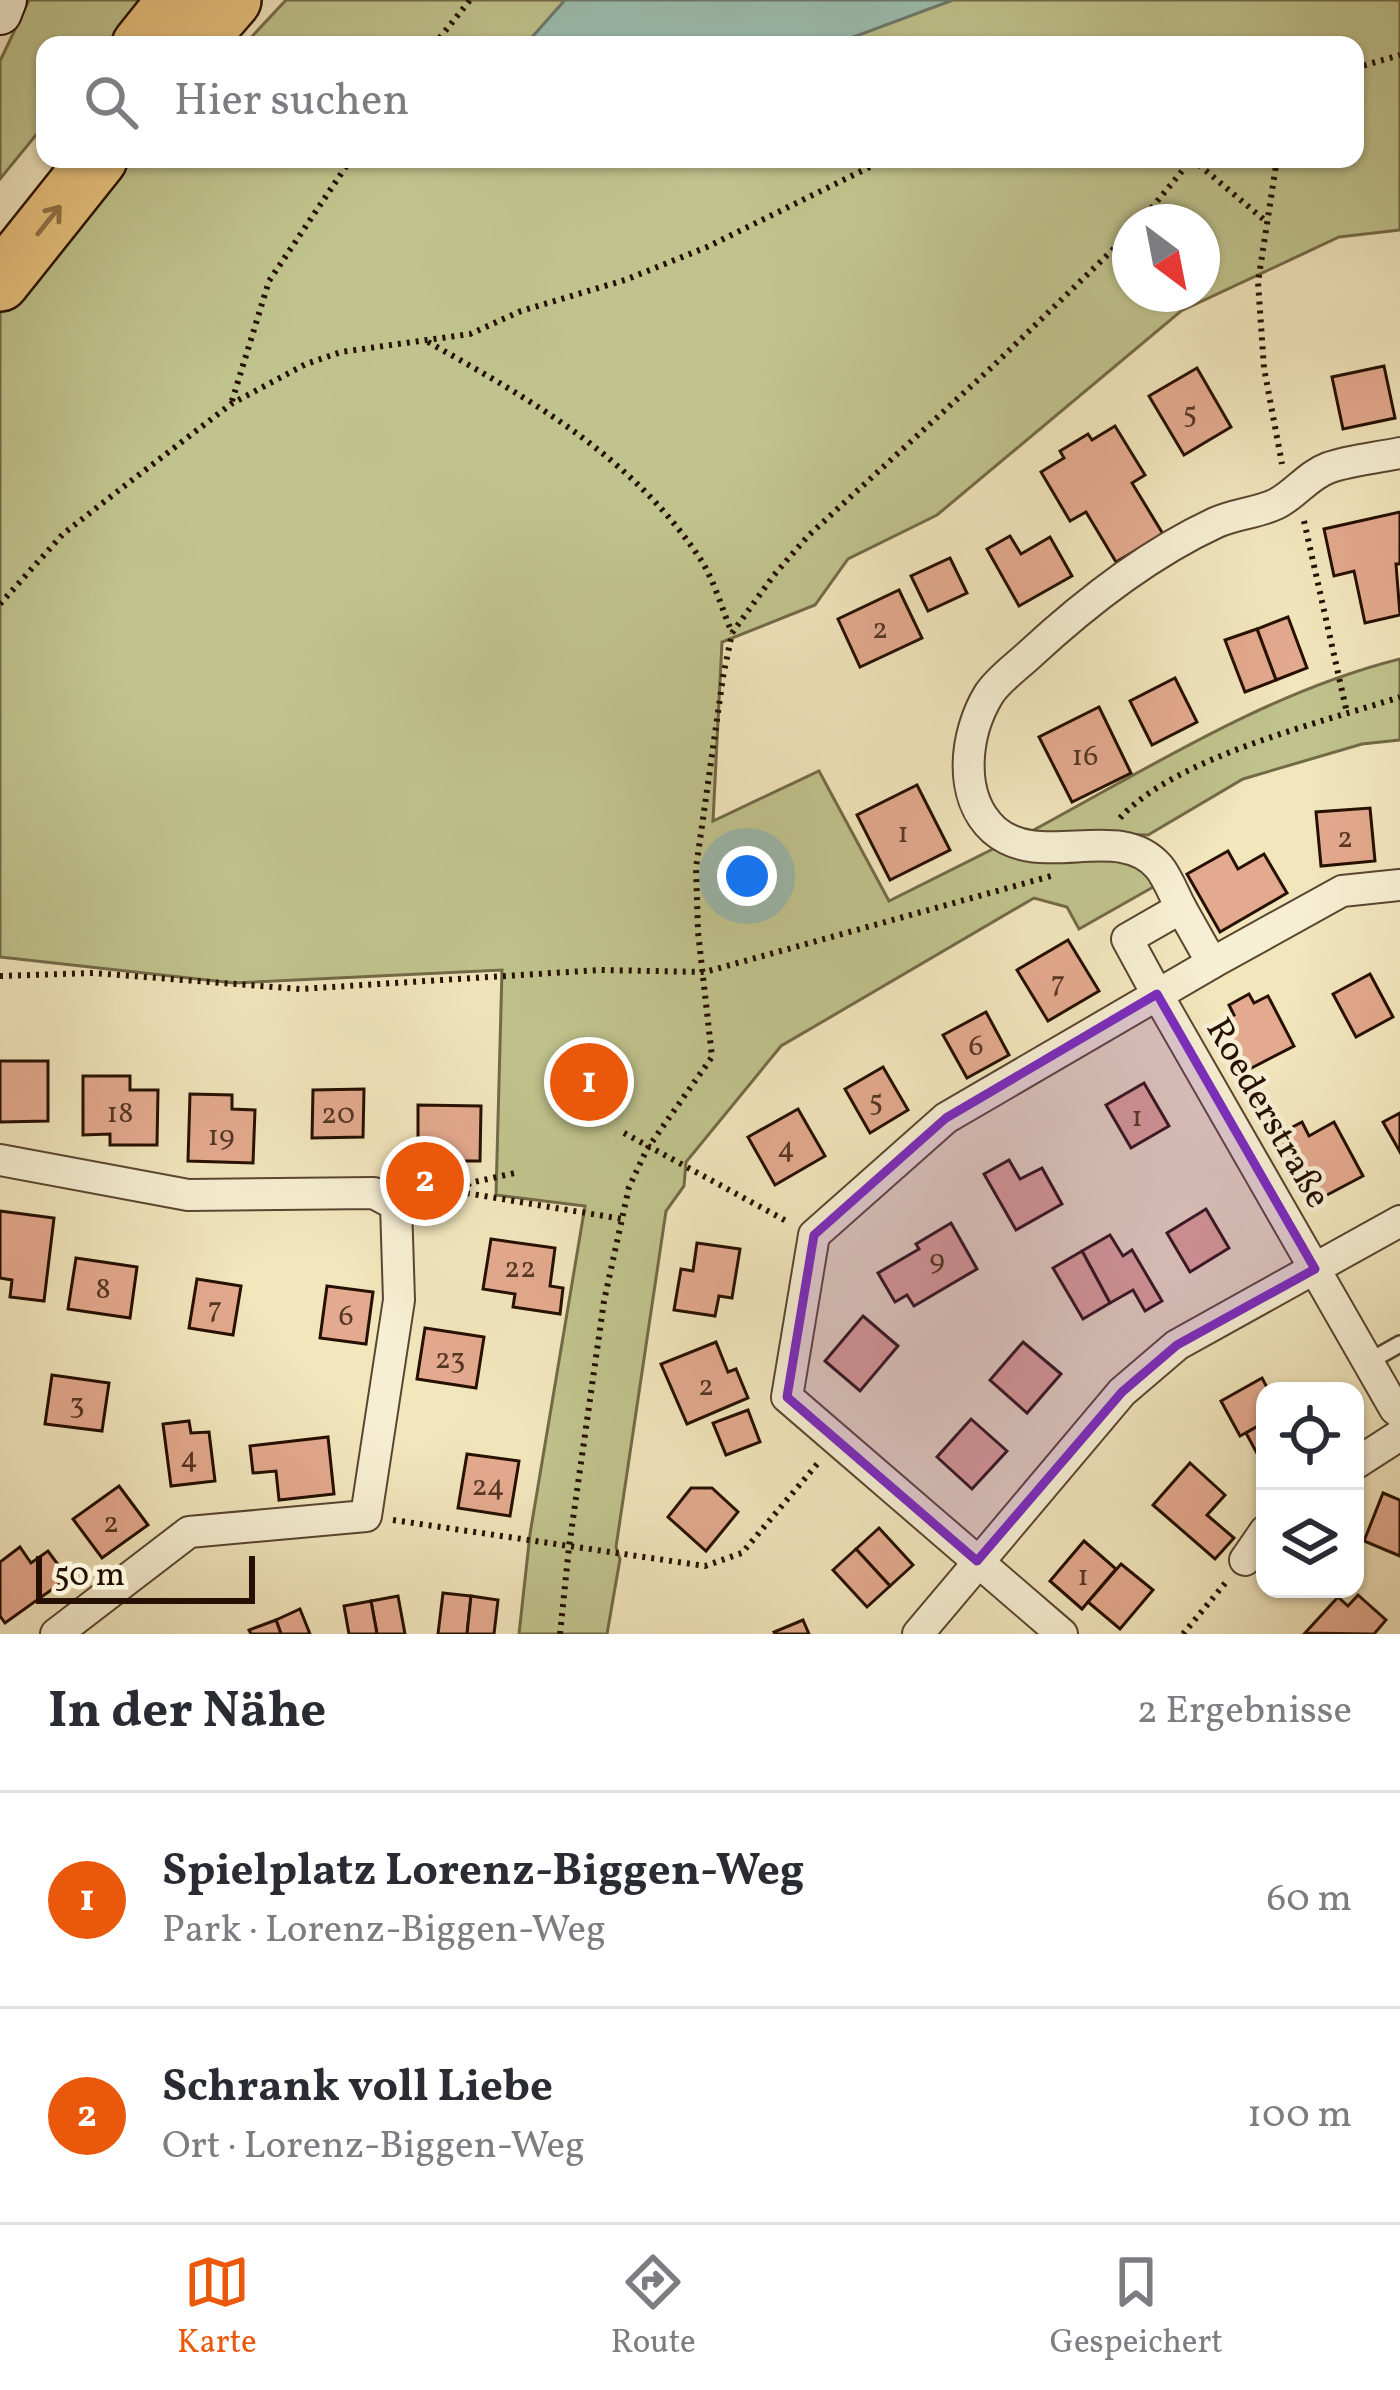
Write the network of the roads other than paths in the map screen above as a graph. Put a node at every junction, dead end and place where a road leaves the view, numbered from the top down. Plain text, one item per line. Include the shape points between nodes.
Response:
1 (5, 0) edge
2 (177, 0) edge
3 (232, 0) edge
4 (0, 13) edge
5 (147, 36) edge
6 (202, 36) edge
7 (41, 168) edge
8 (91, 168) edge
9 (0, 219) edge
10 (0, 282) edge
11 (1400, 453) edge
12 (1400, 885) edge
13 (1180, 908) junction
14 (1212, 963) junction
15 (1157, 994) junction
16 (0, 1160) edge
17 (1398, 1229) edge
18 (1315, 1269) junction
19 (1400, 1344) edge
20 (1368, 1362) junction
21 (1400, 1413) edge
22 (1400, 1435) edge
23 (1364, 1458) edge
24 (1256, 1544) edge
25 (1245, 1560) road end
26 (977, 1561) junction
27 (56, 1634) edge
28 (918, 1634) edge
29 (1062, 1634) edge

1 - 4 street
2 - 5 highway
3 - 6 highway
7 - 9 highway
10 -> 8 highway
11 - 13 street via 1330,467 1274,505 1216,522 1103,590 990,692 970,738 968,777 994,830 1045,848 1109,845 1142,854 1160,868
12 - 14 street via 1342,891
13 - 14 street, Roederstraße
13 - 15 street, Roederstraße via 1127,939
14 - 15 street, Roederstraße
15 - 18 street, Roederstraße
15 - 26 street via 946,1118 814,1235 787,1396
16 - 27 street via 188,1195 374,1193 396,1205 399,1300 365,1516 188,1532
17 - 18 street
18 - 20 street, Roederstraße
18 - 26 street via 1151,1364
19 - 20 lane
20 - 21 street, Roederstraße
22 - 23 street
24 - 25 street
26 - 28 street
26 - 29 street

